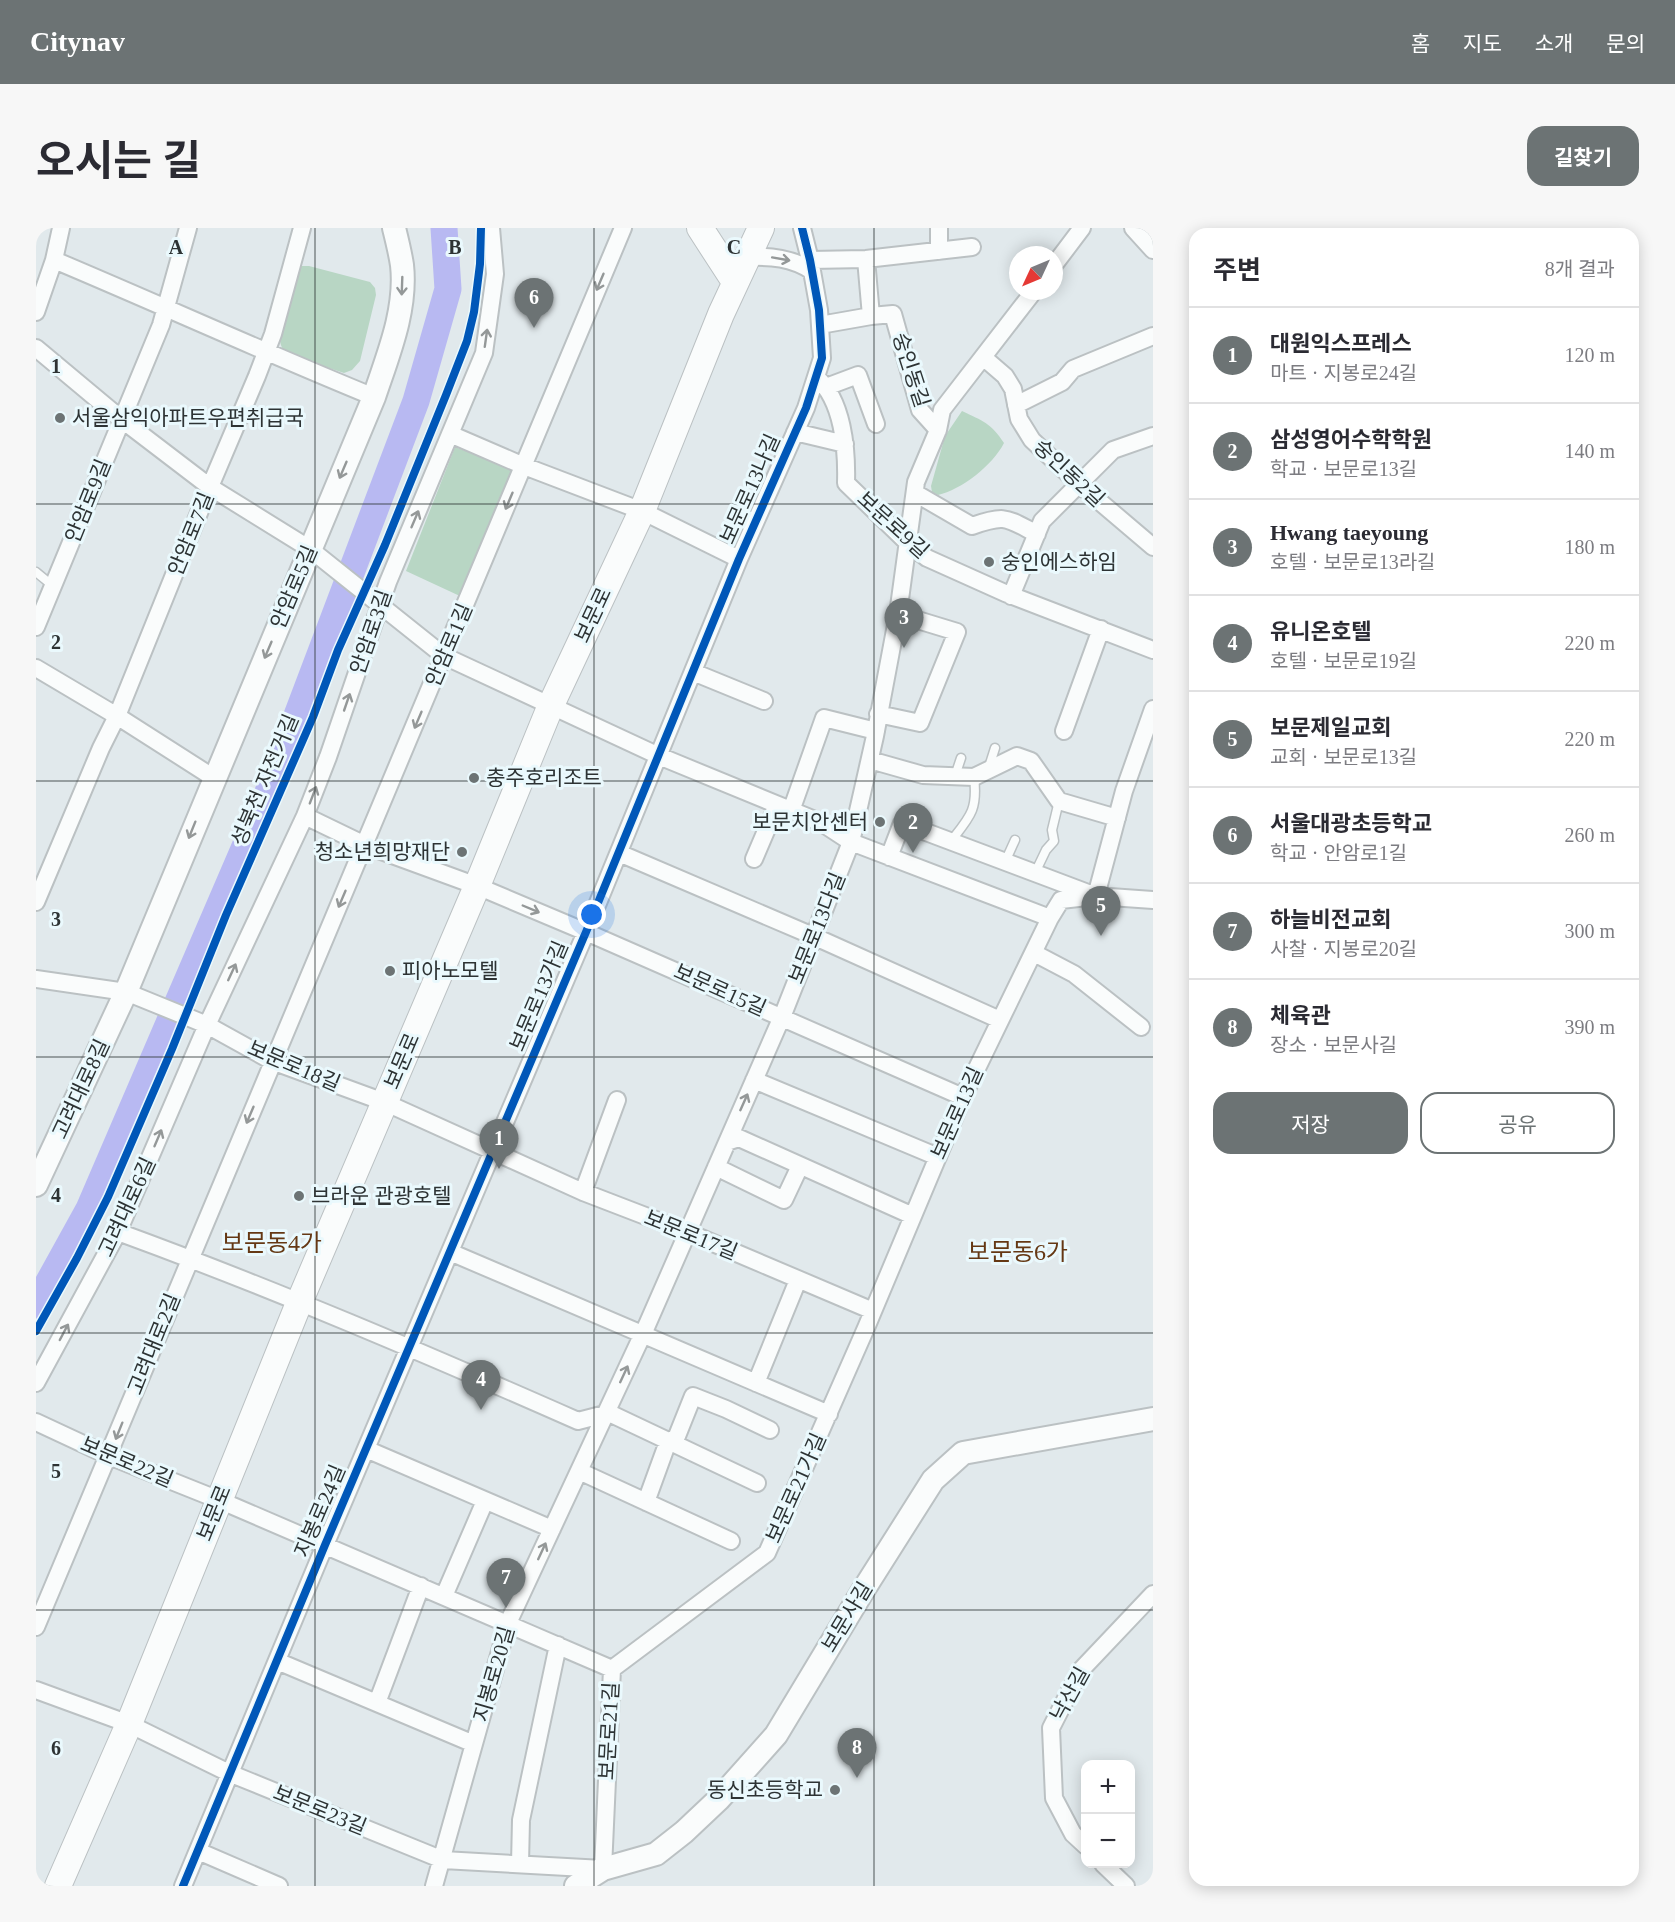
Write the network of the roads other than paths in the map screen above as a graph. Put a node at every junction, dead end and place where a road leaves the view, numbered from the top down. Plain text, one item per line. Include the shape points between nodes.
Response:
1 (61, 228) edge
2 (188, 228) edge
3 (302, 228) edge
4 (394, 228) edge
5 (491, 228) edge
6 (623, 228) edge
7 (700, 228) edge
8 (762, 228) edge
9 (802, 228) edge
10 (939, 228) edge
11 (1082, 228) edge
12 (1134, 228) edge
13 (972, 247) dead end
14 (1153, 250) edge
15 (939, 251) junction
16 (1063, 253) edge
17 (747, 257) junction
18 (866, 259) junction
19 (54, 260) junction
20 (811, 266) junction
21 (735, 282) junction
22 (1027, 300) edge
23 (166, 307) junction
24 (36, 312) edge
25 (871, 316) junction
26 (820, 326) junction
27 (1153, 336) edge
28 (36, 348) edge
29 (266, 353) junction
30 (983, 357) junction
31 (821, 382) junction
32 (374, 397) junction
33 (1016, 405) junction
34 (121, 419) junction
35 (876, 424) dead end
36 (938, 430) junction
37 (795, 432) junction
38 (450, 434) junction
39 (1153, 436) edge
40 (845, 444) junction
41 (524, 466) junction
42 (1078, 484) junction
43 (210, 487) junction
44 (915, 493) junction
45 (642, 511) junction
46 (1037, 534) junction
47 (909, 543) junction
48 (1153, 547) edge
49 (310, 549) junction
50 (739, 559) junction
51 (36, 572) edge
52 (53, 586) junction
53 (1011, 596) junction
54 (381, 605) junction
55 (898, 614) junction
56 (36, 627) edge
57 (1101, 629) junction
58 (1153, 650) edge
59 (444, 656) junction
60 (36, 668) edge
61 (693, 672) junction
62 (764, 701) dead end
63 (551, 705) junction
64 (1153, 709) edge
65 (117, 716) junction
66 (877, 722) junction
67 (1064, 731) dead end
68 (995, 748) dead end
69 (659, 756) junction
70 (961, 758) dead end
71 (870, 760) junction
72 (981, 774) junction
73 (955, 776) junction
74 (214, 778) junction
75 (1059, 801) junction
76 (784, 808) junction
77 (304, 816) junction
78 (1117, 818) junction
79 (1015, 840) dead end
80 (951, 841) junction
81 (851, 842) junction
82 (365, 845) junction
83 (619, 853) junction
84 (889, 857) junction
85 (754, 859) dead end
86 (1005, 862) junction
87 (1035, 873) junction
88 (477, 886) junction
89 (1096, 896) junction
90 (1153, 900) edge
91 (36, 902) edge
92 (1050, 918) junction
93 (586, 932) junction
94 (813, 936) junction
95 (1034, 953) junction
96 (36, 979) edge
97 (126, 992) junction
98 (781, 1017) junction
99 (1000, 1020) junction
100 (207, 1025) junction
101 (1141, 1027) dead end
102 (272, 1061) junction
103 (754, 1080) junction
104 (963, 1097) junction
105 (616, 1100) dead end
106 (384, 1102) junction
107 (727, 1142) junction
108 (493, 1151) junction
109 (938, 1157) junction
110 (800, 1166) junction
111 (716, 1167) junction
112 (36, 1185) edge
113 (583, 1192) junction
114 (913, 1216) junction
115 (118, 1232) junction
116 (687, 1232) junction
117 (450, 1252) junction
118 (190, 1258) junction
119 (798, 1280) junction
120 (299, 1303) junction
121 (873, 1311) junction
122 (643, 1334) junction
123 (410, 1347) junction
124 (36, 1383) edge
125 (756, 1383) junction
126 (606, 1413) junction
127 (829, 1414) junction
128 (1153, 1419) edge
129 (36, 1422) edge
130 (770, 1430) dead end
131 (670, 1443) junction
132 (366, 1449) junction
133 (109, 1456) junction
134 (579, 1471) junction
135 (757, 1483) dead end
136 (219, 1500) junction
137 (485, 1502) junction
138 (646, 1502) junction
139 (552, 1529) junction
140 (731, 1541) dead end
141 (325, 1545) junction
142 (421, 1586) junction
143 (1153, 1594) edge
144 (444, 1596) junction
145 (508, 1623) junction
146 (36, 1627) edge
147 (558, 1645) junction
148 (277, 1661) junction
149 (612, 1669) junction
150 (36, 1690) edge
151 (376, 1703) junction
152 (129, 1724) junction
153 (474, 1744) junction
154 (230, 1773) junction
155 (1081, 1841) edge
156 (198, 1851) junction
157 (443, 1860) junction
158 (520, 1864) junction
159 (1108, 1868) edge
160 (603, 1869) junction
161 (58, 1886) edge
162 (183, 1886) edge
163 (279, 1886) edge
164 (434, 1886) edge
165 (576, 1886) edge
166 (1126, 1886) edge

1 - 19 street
2 - 23 street, 안암로9길
3 - 29 street, 안암로7길
4 -> 32 main road, 안암로5길 via 402,266 402,295
38 -> 5 street, 안암로3길 via 484,353 495,274
6 -> 41 street, 안암로1길
7 - 21 main road
8 - 17 main road, 보문로
9 - 20 street, 보문로13나길
10 - 15 street
11 - 16 street
12 - 14 street
13 - 15 street
15 - 18 street
17 -> 20 street via 777,257
17 - 21 main road, 보문로
18 - 20 street
18 - 25 street, 숭인동길
19 - 23 street
19 - 24 street
20 - 26 street, 보문로13나길
21 - 45 main road, 보문로
22 - 30 street, 숭인동길
23 - 29 street
23 - 34 street, 안암로9길
25 - 26 street
25 - 36 street, 숭인동길 via 893,314 920,410
26 - 31 street, 보문로13나길
27 - 33 street via 1073,369 1062,382
28 - 34 street
29 - 32 street
29 - 43 street, 안암로7길
30 - 33 street, 숭인동2길 via 1005,376
30 - 36 street, 숭인동길 via 942,411
31 - 35 street via 858,375
31 - 37 street, 보문로13나길
31 - 40 street, 보문로9길
32 -> 49 main road, 안암로5길
33 - 42 street, 숭인동2길 via 1019,419 1032,440
34 - 43 street
34 - 52 street, 안암로9길
36 - 44 street, 숭인동길
37 - 40 street, 보문로13나길
37 - 50 street, 보문로13나길
38 - 41 street
54 -> 38 street, 안암로3길
39 - 42 street via 1113,450
40 - 47 street, 보문로9길 via 846,483
41 - 45 street
41 -> 59 street, 안암로1길
42 - 46 street via 1042,521
42 - 48 street, 숭인동2길
43 - 49 street
43 - 65 street, 안암로7길
44 - 46 street via 972,526 1006,518
44 - 47 street, 숭인동길
45 - 50 street
45 - 63 main road, 보문로
46 - 53 street
47 - 53 street, 보문로9길 via 927,558
47 - 55 street, 숭인동길
49 - 54 street
49 -> 74 main road, 안암로5길
50 - 61 street, 보문로13나길
51 - 52 lane
52 - 56 street, 안암로9길
53 - 57 street, 보문로9길
54 - 59 street
77 -> 54 street, 안암로3길
55 - 66 street, 숭인동길
55 - 66 street via 957,632 920,723
57 - 58 street, 보문로9길
57 - 67 street
59 - 63 street
59 -> 82 street, 안암로1길
60 - 65 street
61 - 62 street
61 - 69 street, 보문로13나길
63 - 69 street
63 - 88 main road, 보문로
64 - 78 street
65 - 74 street
65 - 91 street, 안암로7길
66 - 71 street, 보문로13다길
66 - 76 street via 824,718
68 - 72 lane
69 - 76 street
69 - 83 street, 보문로13가길
70 - 73 lane
71 - 73 street via 923,775
71 - 81 street, 보문로13다길
72 - 73 street
72 - 75 street via 1017,756 1031,761
72 - 80 lane via 971,815
74 -> 97 main road, 안암로5길
75 - 78 street
75 - 87 lane via 1052,830 1054,841
76 - 81 street via 822,823
76 - 85 street
77 - 82 street
100 -> 77 street, 안암로3길
78 - 89 street
79 - 86 lane
80 - 84 street, 보문로13길 via 902,823
80 - 86 street, 보문로13길
81 - 84 street
81 - 94 street, 보문로13다길
82 - 88 street
82 -> 102 street, 안암로1길
83 - 93 street, 보문로13가길
83 - 94 street
84 - 92 street
86 - 87 street, 보문로13길
87 - 89 street, 보문로13길
88 -> 93 street, 보문로15길
88 - 106 main road, 보문로
89 - 90 street, 보문로13길
89 - 92 street, 보문로13길 via 1061,900
92 - 95 street, 보문로13길
93 - 98 street, 보문로15길
93 - 108 street, 보문로13가길
94 - 98 street, 보문로13다길
94 - 99 street
95 - 99 street, 보문로13길
95 - 101 street via 1074,974
96 - 97 street
97 - 100 street, 보문로18길
97 - 112 main road, 고려대로8길
98 - 103 street, 보문로13다길
98 - 104 street, 보문로15길
99 - 104 street, 보문로13길
100 - 102 street, 보문로18길
115 -> 100 street, 고려대로6길
102 - 106 street, 보문로18길
102 -> 118 street, 고려대로2길
107 -> 103 street, 보문로13다길
103 - 109 street
104 - 109 street, 보문로13길
105 - 113 street
106 - 108 street, 보문로17길
106 - 120 main road, 보문로
107 - 110 street via 739,1138
107 - 111 street, 보문로13다길
108 - 113 street, 보문로17길
108 - 117 street, 지봉로24길
109 - 114 street, 보문로13길
110 - 111 street via 784,1200
110 - 114 street
111 - 116 street, 보문로13다길
113 - 116 street, 보문로17길
114 - 121 street, 보문로13길
115 - 118 street
124 -> 115 street, 고려대로6길
116 - 119 street, 보문로17길
116 - 122 street, 지봉로20길
117 - 122 street
117 - 123 street, 지봉로24길
118 - 120 street
118 -> 133 street, 고려대로2길
119 - 121 street, 보문로17길
119 - 125 street
120 - 123 street
120 - 136 main road, 보문로
121 - 127 street, 보문로21가길
122 - 125 street
126 -> 122 street, 지봉로20길
123 - 126 street via 578,1421
123 - 132 street, 지봉로24길
125 - 127 street
126 - 131 street
126 - 134 street, 지봉로20길
127 - 149 street, 보문로21가길 via 767,1553
128 - 160 main road, 보문사길 via 963,1453 933,1480 776,1735 684,1833 656,1854
129 - 133 street, 보문로22길
130 - 131 street via 693,1396 677,1436
131 - 135 street
131 - 138 street
132 - 137 street, 지봉로24길
132 - 141 street, 지봉로24길
133 - 136 street, 보문로22길
133 - 146 street, 고려대로2길
134 - 138 street
134 - 139 street, 지봉로20길
136 - 141 street, 보문로21길
136 - 152 main road, 보문로
137 - 139 street, 지봉로24길
137 - 144 street
138 - 140 street
145 -> 139 street, 지봉로20길
141 - 142 street, 보문로21길
141 - 148 street, 지봉로24길
142 - 144 street, 보문로21길
142 - 151 street
143 - 155 street, 낙산길 via 1080,1671 1051,1728 1054,1798
144 - 145 street, 보문로21길
145 - 147 street, 보문로21길
145 - 153 street, 지봉로20길
147 - 149 street, 보문로21길
147 - 158 street via 521,1820
148 - 151 street
148 - 154 street, 지봉로24길
149 - 160 street, 보문로21길
150 - 152 street
151 - 153 street
152 - 154 street, 보문로23길
152 - 161 main road, 보문로
153 - 157 street, 지봉로20길
154 - 156 street, 지봉로24길
154 - 157 street, 보문로23길
156 - 162 street, 지봉로24길
156 - 163 street
157 - 158 street, 보문로23길
157 - 164 street, 지봉로20길
158 - 160 street, 보문로23길
159 - 166 street
160 - 165 main road, 보문사길

